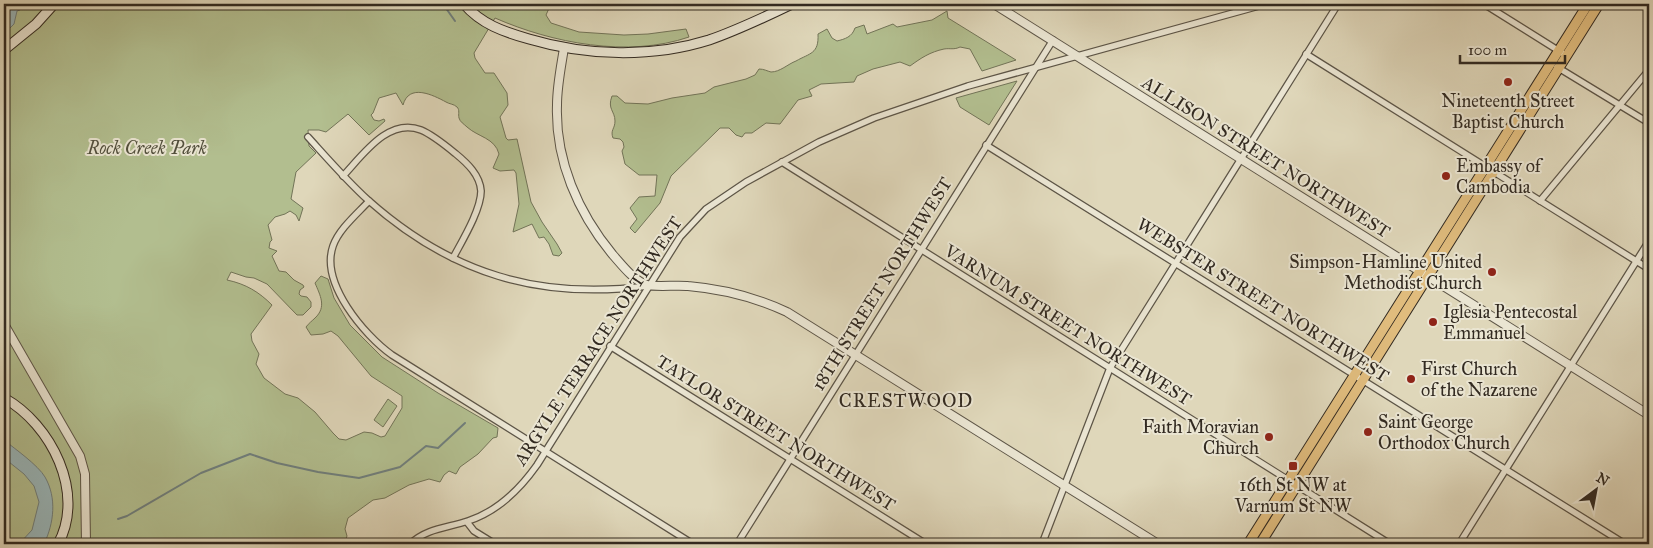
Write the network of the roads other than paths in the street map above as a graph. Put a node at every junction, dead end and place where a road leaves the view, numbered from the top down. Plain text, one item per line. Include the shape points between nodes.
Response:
1 (54, 4) edge
2 (464, 4) edge
3 (792, 4) edge
4 (994, 4) edge
5 (1266, 4) edge
6 (1338, 4) edge
7 (1484, 4) edge
8 (1588, 4) edge
9 (1599, 4) edge
10 (1053, 40) junction
11 (564, 48) junction
12 (4, 50) edge
13 (1558, 51) junction
14 (1306, 54) junction
15 (1077, 56) junction
16 (1566, 56) junction
17 (1551, 62) junction
18 (1036, 67) junction
19 (1559, 68) junction
20 (1649, 70) edge
21 (1620, 105) junction
22 (1649, 123) edge
23 (308, 137) dead end
24 (986, 146) junction
25 (1241, 159) junction
26 (782, 162) junction
27 (1486, 167) junction
28 (1494, 172) junction
29 (343, 176) junction
30 (369, 201) junction
31 (1540, 201) junction
32 (1649, 240) edge
33 (921, 250) junction
34 (454, 258) junction
35 (1636, 261) junction
36 (1175, 263) junction
37 (1649, 269) edge
38 (1420, 272) junction
39 (1428, 277) junction
40 (648, 286) junction
41 (4, 324) edge
42 (610, 346) junction
43 (856, 355) junction
44 (1571, 366) junction
45 (1110, 368) junction
46 (1358, 378) junction
47 (4, 398) edge
48 (1649, 415) edge
49 (546, 451) junction
50 (789, 459) junction
51 (1505, 470) junction
52 (1288, 481) junction
53 (1064, 486) junction
54 (1297, 486) junction
55 (467, 522) junction
56 (58, 544) edge
57 (86, 544) edge
58 (410, 544) edge
59 (495, 544) edge
60 (693, 544) edge
61 (737, 544) edge
62 (926, 544) edge
63 (1042, 544) edge
64 (1158, 544) edge
65 (1248, 544) edge
66 (1260, 544) edge
67 (1390, 544) edge
68 (1459, 544) edge
69 (1625, 544) edge

1 - 12 main road via 36,24
2 - 11 main road via 495,28
3 - 11 main road via 737,30 684,46 626,52
4 - 10 street, ALLISON STREET NORTHWEST
5 - 15 street, ARGYLE TERRACE NORTHWEST
6 - 14 street
7 - 13 street
8 - 13 main road
9 - 16 main road
10 - 15 street, ALLISON STREET NORTHWEST
10 - 18 street, 18TH STREET NORTHWEST
11 - 40 street via 558,80 557,114 569,179 599,238 635,278
13 - 16 street
13 - 17 main road
14 - 25 street
14 - 27 street
15 - 18 street, ARGYLE TERRACE NORTHWEST
15 - 25 street, ALLISON STREET NORTHWEST
16 - 19 main road
17 - 19 street
17 - 27 main road
18 - 24 street, 18TH STREET NORTHWEST
18 - 26 street, ARGYLE TERRACE NORTHWEST via 874,118
19 - 21 street
19 - 28 main road
20 - 21 street
21 - 22 street
21 - 31 street
23 - 29 street
24 - 33 street, 18TH STREET NORTHWEST
24 - 36 street, WEBSTER STREET NORTHWEST
25 - 36 street
25 - 38 street, ALLISON STREET NORTHWEST
26 - 33 street, VARNUM STREET NORTHWEST
26 - 40 street, ARGYLE TERRACE NORTHWEST via 716,201 699,215 680,236
27 - 28 street
27 - 38 main road
28 - 31 street
28 - 39 main road
29 - 30 street
29 - 34 street via 380,139 398,129 421,130 446,147 471,168 481,191 477,210
30 - 34 street via 408,231
30 - 49 street via 339,234 331,252 336,283 353,316 367,334 389,352
31 - 35 street
32 - 35 street
33 - 43 street, 18TH STREET NORTHWEST
33 - 45 street, VARNUM STREET NORTHWEST
34 - 40 street via 504,278 550,288 599,290
35 - 37 street
35 - 44 street
36 - 45 street
36 - 46 street, WEBSTER STREET NORTHWEST
38 - 39 street, ALLISON STREET NORTHWEST
38 - 46 main road
39 - 44 street, ALLISON STREET NORTHWEST
39 - 46 main road
40 - 42 street, ARGYLE TERRACE NORTHWEST
40 - 43 street via 708,288 754,298 787,312
41 - 57 street via 80,456 85,474
42 - 49 street, ARGYLE TERRACE NORTHWEST
42 - 50 street, TAYLOR STREET NORTHWEST
43 - 50 street, 18TH STREET NORTHWEST
43 - 53 street
44 - 48 street, ALLISON STREET NORTHWEST
44 - 51 street
45 - 52 street, VARNUM STREET NORTHWEST
45 - 53 street
46 - 51 street, WEBSTER STREET NORTHWEST
46 - 52 main road
46 - 54 main road
47 - 56 main road via 26,412 38,426 58,461 68,516
49 - 55 street, ARGYLE TERRACE NORTHWEST via 512,494
49 - 60 street
50 - 61 street, 18TH STREET NORTHWEST
50 - 62 street, TAYLOR STREET NORTHWEST
51 - 68 street
51 - 69 street, WEBSTER STREET NORTHWEST
52 - 54 street, VARNUM STREET NORTHWEST
52 - 65 main road
53 - 63 street
53 - 64 street
54 - 66 main road
54 - 67 street, VARNUM STREET NORTHWEST
55 - 58 street, ARGYLE TERRACE NORTHWEST via 431,530
55 - 59 street via 474,531

